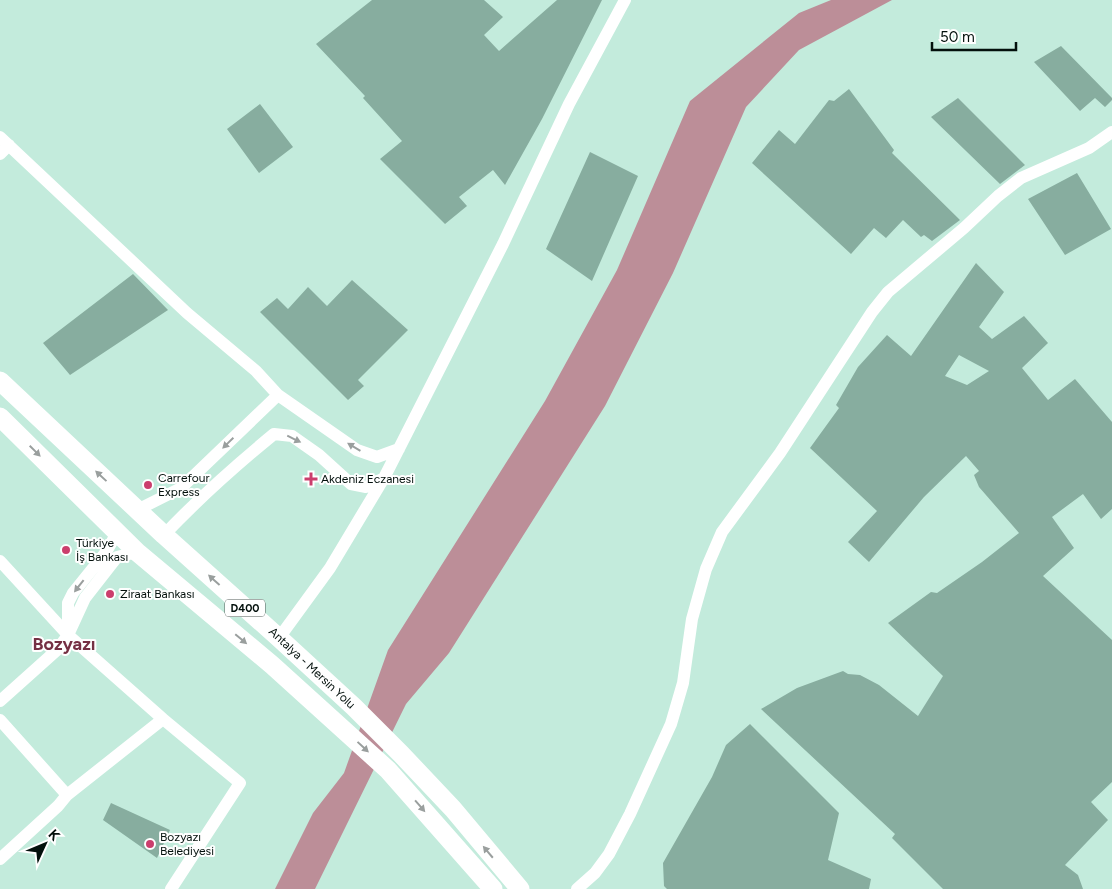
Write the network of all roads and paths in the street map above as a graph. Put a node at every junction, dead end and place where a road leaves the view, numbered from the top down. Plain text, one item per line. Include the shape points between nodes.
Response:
1 (625, 0) edge
2 (1112, 132) edge
3 (3, 145) edge
4 (0, 381) edge
5 (278, 395) junction
6 (1, 419) edge
7 (399, 448) junction
8 (384, 478) junction
9 (137, 510) junction
10 (117, 533) junction
11 (164, 536) junction
12 (137, 552) junction
13 (0, 562) edge
14 (68, 635) junction
15 (279, 638) junction
16 (0, 700) edge
17 (162, 719) junction
18 (0, 720) edge
19 (67, 796) junction
20 (0, 860) edge
21 (171, 889) edge
22 (493, 889) edge
23 (520, 889) edge
24 (577, 889) edge

1 - 7 street via 569,104 503,244
2 - 24 street via 1089,148 1021,178 888,292 872,312 780,453 722,532 706,569 692,619 683,683 672,724 609,854
3 - 5 street
9 -> 4 highway, Antalya - Mersin Yolu / D400
7 -> 5 street via 377,458 357,450
5 -> 9 street via 181,488
6 -> 10 highway, Antalya - Mersin Yolu / D400
7 - 8 street
11 -> 8 street via 190,508 274,434 292,436 351,484 366,487
8 - 15 street via 330,568
9 - 10 highway via 121,516
9 - 11 highway, Antalya - Mersin Yolu / D400
10 - 12 highway, Antalya - Mersin Yolu / D400
10 -> 14 street via 68,603
11 - 12 highway via 148,550
15 -> 11 highway, Antalya - Mersin Yolu / D400
12 - 14 street via 117,557 85,598
12 -> 22 highway, Antalya - Mersin Yolu / D400 via 272,664 388,770
13 - 14 street
14 - 16 street via 57,650
14 - 17 street
23 -> 15 highway, Antalya - Mersin Yolu / D400 via 453,809 401,754
17 - 19 street
17 - 21 street via 240,783
18 - 19 street
19 - 20 street

